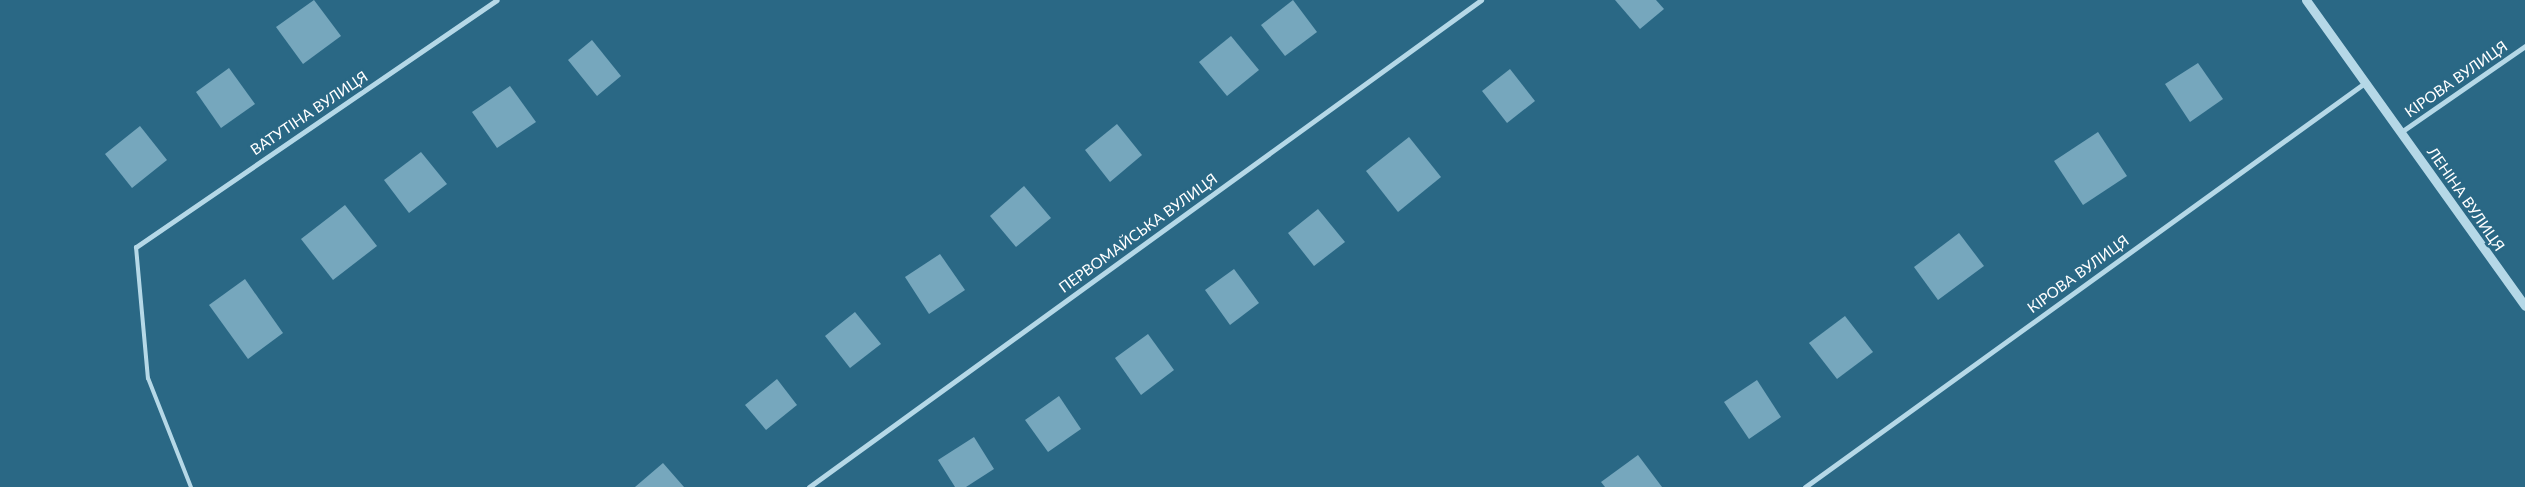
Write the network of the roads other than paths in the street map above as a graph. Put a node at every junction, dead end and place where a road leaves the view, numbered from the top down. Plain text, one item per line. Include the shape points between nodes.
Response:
1 (497, 0) edge
2 (1481, 0) edge
3 (2306, 0) edge
4 (2525, 46) edge
5 (2366, 82) junction
6 (2401, 132) junction
7 (136, 248) joint
8 (2525, 306) edge
9 (191, 487) edge
10 (809, 487) edge
11 (1805, 487) edge

1 - 7 street, ВАТУТІНА ВУЛИЦЯ
2 - 10 street, ПЕРВОМАЙСЬКА ВУЛИЦЯ
3 - 5 street, ЛЕНІНА ВУЛИЦЯ
4 - 6 street, КІРОВА ВУЛИЦЯ
5 - 6 street, ЛЕНІНА ВУЛИЦЯ
5 - 11 street, КІРОВА ВУЛИЦЯ
6 - 8 street, ЛЕНІНА ВУЛИЦЯ
7 - 9 lane via 148,378

